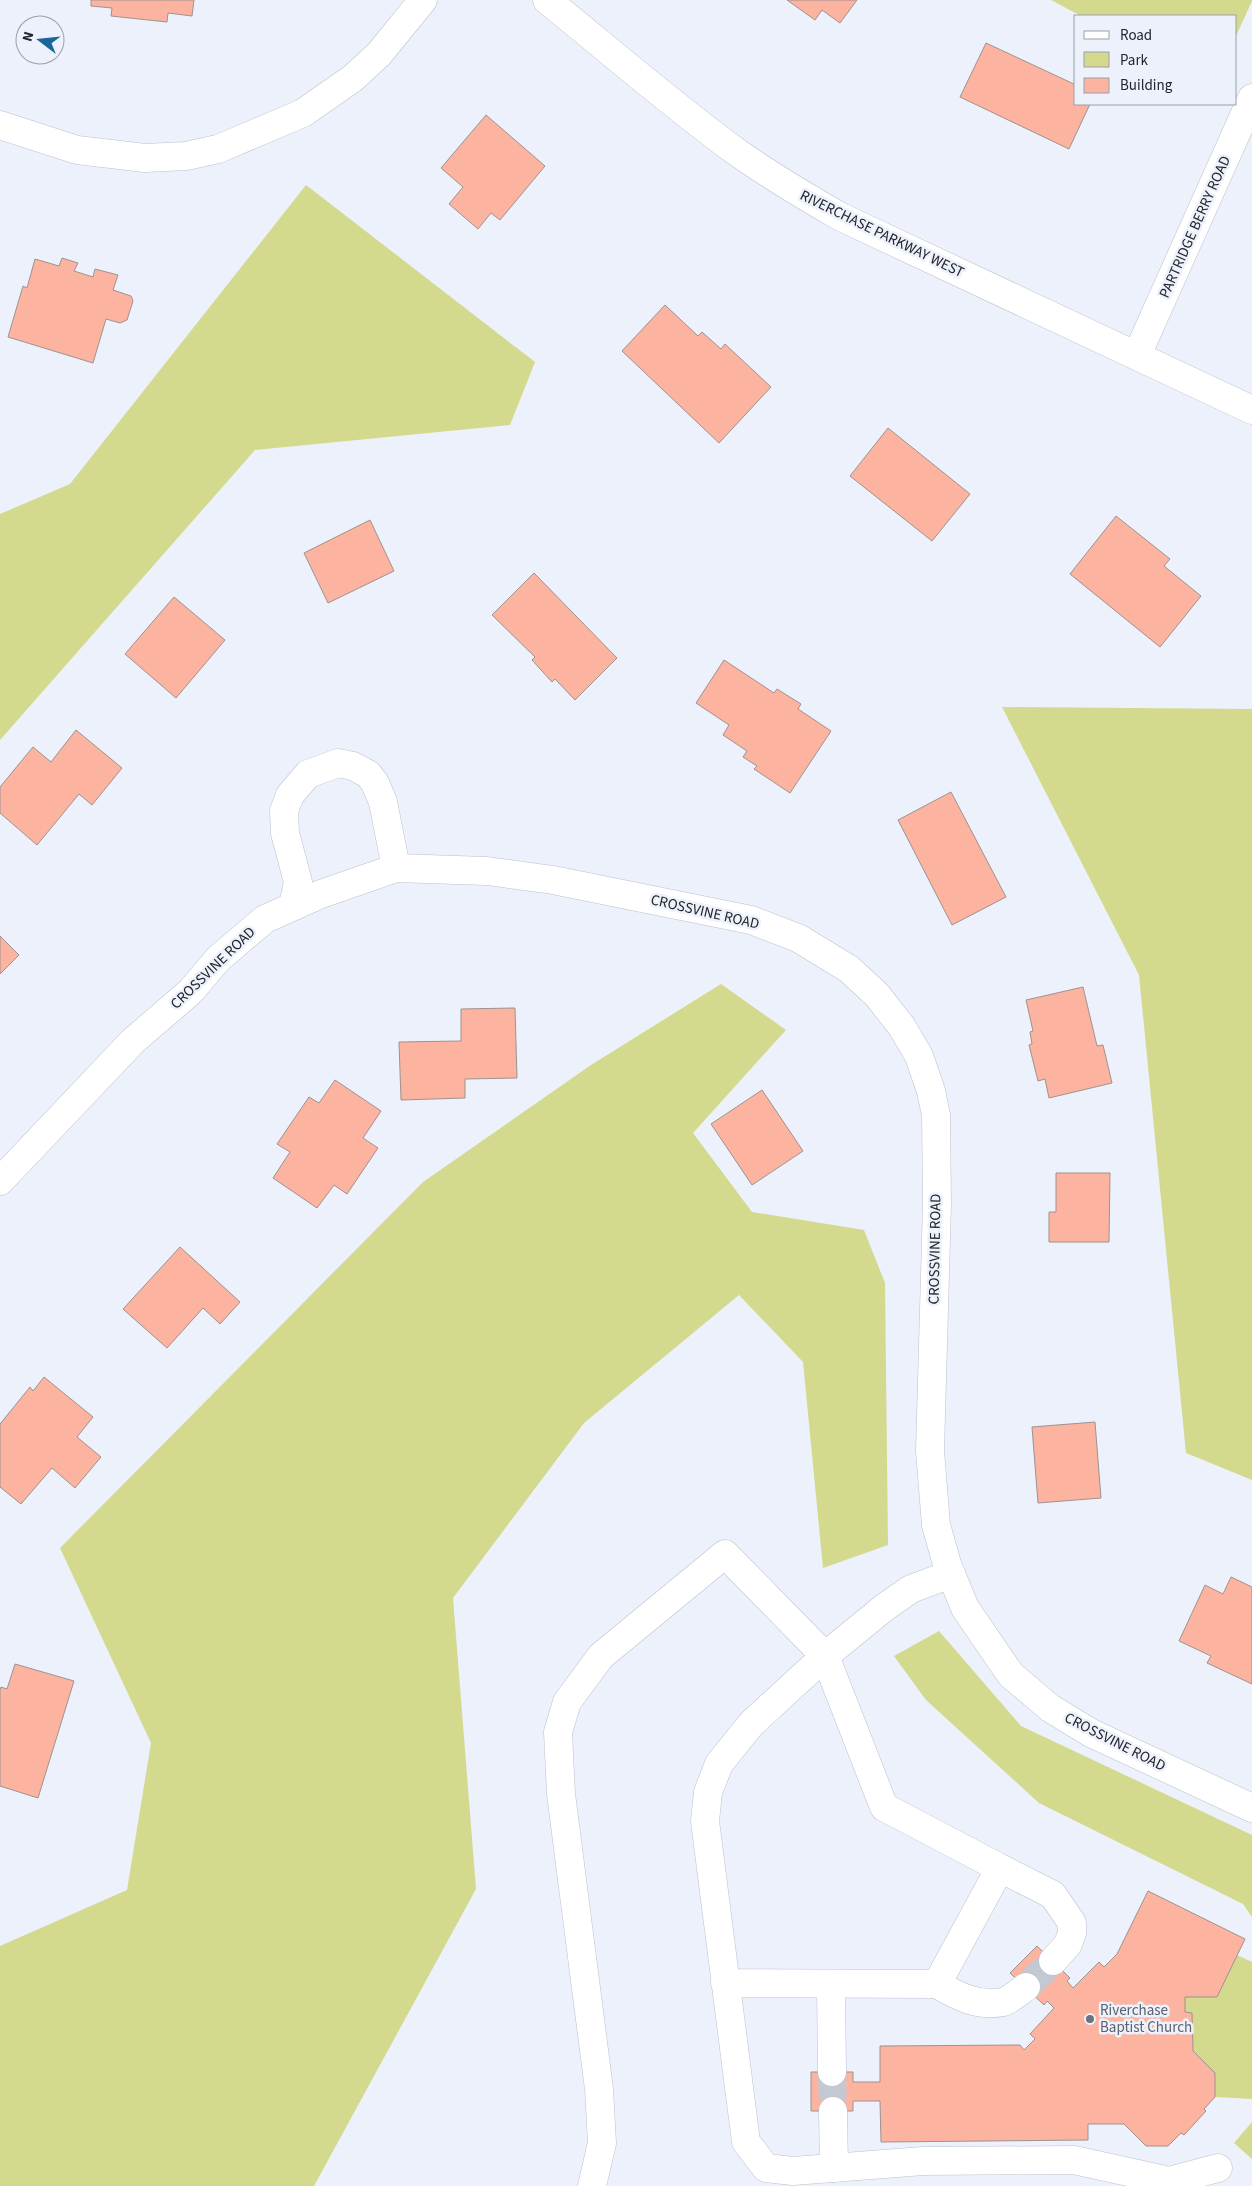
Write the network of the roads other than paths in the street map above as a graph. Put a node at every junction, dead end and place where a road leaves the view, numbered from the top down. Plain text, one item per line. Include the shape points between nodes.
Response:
1 (423, 0) edge
2 (548, 0) edge
3 (1252, 98) edge
4 (0, 125) edge
5 (1137, 355) junction
6 (1252, 410) edge
7 (396, 868) junction
8 (293, 906) junction
9 (0, 1181) edge
10 (951, 1574) junction
11 (824, 1656) junction
12 (1252, 1808) edge
13 (1000, 1868) junction
14 (1053, 1960) tunnel mouth
15 (725, 1983) junction
16 (831, 1984) junction
17 (936, 1984) junction
18 (1026, 1988) tunnel mouth
19 (832, 2072) tunnel mouth
20 (833, 2111) tunnel mouth
21 (834, 2168) junction
22 (1218, 2168) dead end
23 (592, 2186) edge

1 - 4 street via 378,54 353,78 303,114 218,149 186,156 145,158 78,150
2 - 5 street, RIVERCHASE PARKWAY WEST via 738,153 790,188 841,217
3 - 5 street, PARTRIDGE BERRY ROAD
5 - 6 street, RIVERCHASE PARKWAY WEST
7 - 8 street, CROSSVINE ROAD
7 - 8 street via 383,802 368,774 338,763 308,774 290,795 284,811 285,833 298,882
7 - 10 street, CROSSVINE ROAD via 487,871 553,880 751,920 798,938 850,969 877,995 919,1056 932,1091 936,1115 937,1204 930,1451 936,1525
8 - 9 street, CROSSVINE ROAD via 265,919 218,959 191,991 133,1041
10 - 11 street via 911,1589
10 - 12 street, CROSSVINE ROAD via 964,1608 1011,1675 1050,1708 1091,1733
11 - 13 street via 884,1808
11 - 15 street via 751,1724 719,1764 708,1792 705,1822
11 - 23 street via 725,1554 602,1656 567,1702 558,1732 561,1794 600,2098 602,2143
13 - 14 street via 1053,1895 1072,1923 1068,1944
13 - 17 street
15 - 16 street
15 - 21 street via 746,2142 766,2168 793,2171
16 - 17 street
16 - 19 street
17 - 18 street via 962,1999 976,2002 1004,2002
20 - 21 street
21 - 22 street via 923,2161 1074,2160 1169,2181

